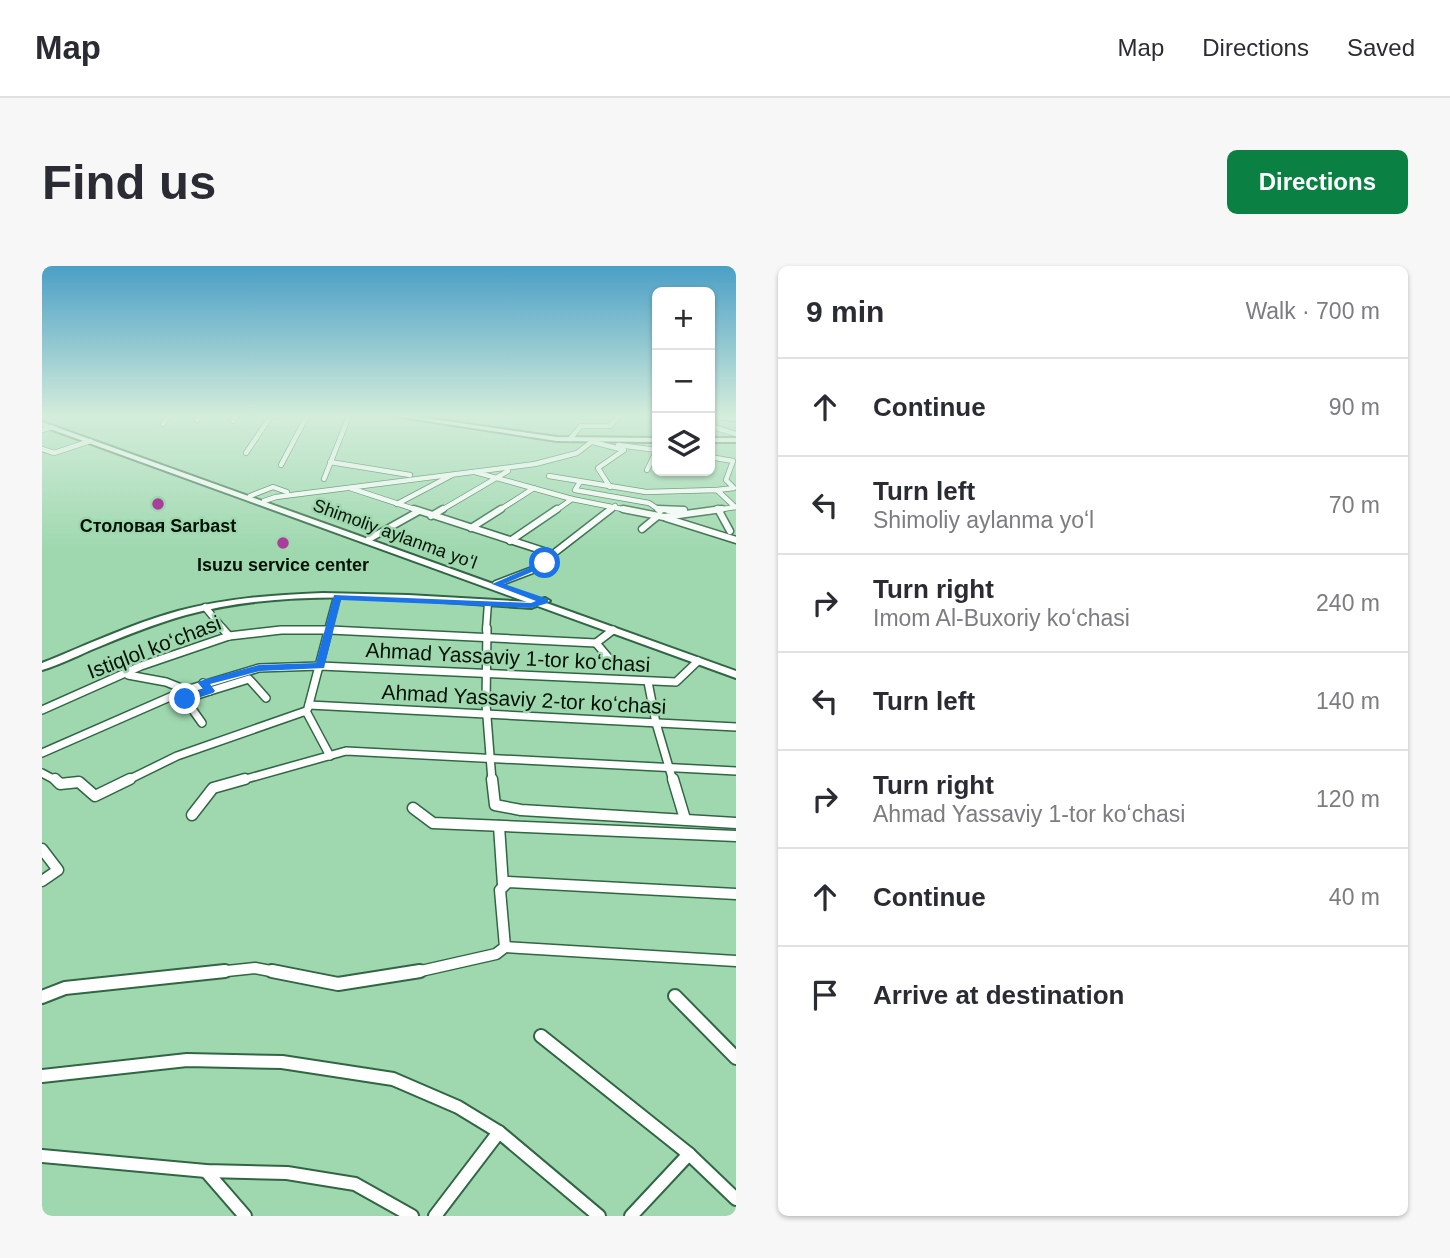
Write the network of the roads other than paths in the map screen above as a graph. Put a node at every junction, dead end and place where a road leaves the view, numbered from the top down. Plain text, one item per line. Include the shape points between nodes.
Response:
1 (147, 460) edge
2 (283, 460) edge
3 (546, 460) edge
4 (609, 460) edge
5 (652, 460) edge
6 (729, 460) edge
7 (330, 462) joint
8 (281, 465) dead end
9 (469, 470) junction
10 (647, 470) dead end
11 (508, 471) dead end
12 (458, 472) junction
13 (419, 476) junction
14 (549, 476) dead end
15 (498, 478) junction
16 (324, 479) dead end
17 (580, 482) junction
18 (346, 487) junction
19 (610, 487) junction
20 (534, 488) junction
21 (717, 489) junction
22 (231, 491) junction
23 (287, 492) dead end
24 (250, 496) junction
25 (572, 499) junction
26 (264, 501) junction
27 (397, 504) junction
28 (615, 506) junction
29 (736, 507) edge
30 (714, 508) junction
31 (419, 511) junction
32 (431, 516) junction
33 (662, 516) junction
34 (471, 528) junction
35 (338, 529) junction
36 (642, 529) dead end
37 (730, 531) dead end
38 (369, 539) junction
39 (736, 540) edge
40 (510, 541) junction
41 (553, 554) junction
42 (496, 584) junction
43 (337, 597) junction
44 (543, 602) junction
45 (488, 603) junction
46 (205, 607) junction
47 (330, 630) junction
48 (613, 630) junction
49 (229, 636) junction
50 (486, 638) junction
51 (596, 643) junction
52 (698, 661) junction
53 (612, 662) dead end
54 (320, 666) junction
55 (42, 667) edge
56 (736, 669) edge
57 (487, 673) junction
58 (125, 675) junction
59 (736, 675) edge
60 (648, 682) junction
61 (203, 683) junction
62 (186, 690) junction
63 (210, 691) junction
64 (266, 698) dead end
65 (308, 708) junction
66 (42, 710) edge
67 (487, 713) junction
68 (202, 723) dead end
69 (656, 723) junction
70 (736, 727) edge
71 (42, 753) edge
72 (330, 757) junction
73 (488, 757) junction
74 (670, 768) junction
75 (736, 771) edge
76 (42, 773) edge
77 (413, 808) dead end
78 (192, 815) dead end
79 (685, 819) junction
80 (736, 823) edge
81 (499, 826) junction
82 (736, 836) edge
83 (42, 849) edge
84 (42, 881) edge
85 (501, 890) junction
86 (736, 894) edge
87 (505, 947) junction
88 (736, 961) edge
89 (675, 996) dead end
90 (42, 997) edge
91 (541, 1037) dead end
92 (736, 1058) edge
93 (42, 1076) edge
94 (499, 1132) junction
95 (689, 1154) junction
96 (42, 1156) edge
97 (206, 1171) junction
98 (736, 1199) edge
99 (245, 1216) edge
100 (412, 1216) edge
101 (435, 1216) edge
102 (599, 1216) edge
103 (631, 1216) edge

1 - 22 main road, Shimoliy aylanma yoʻl
2 - 8 street
3 - 9 street
4 - 19 street via 598,468
5 - 10 street
6 - 21 street via 733,461 726,480 734,488
7 - 13 street
7 - 16 street
9 - 12 street
9 - 15 street
11 - 15 street
12 - 13 street
12 - 27 street
13 - 18 street
14 - 17 street
15 - 20 street
15 - 32 street
17 - 19 street
17 - 30 street via 577,491 649,503 656,510
18 - 26 street
18 - 27 street
19 - 21 street via 646,492
20 - 25 street
20 - 34 street
21 - 29 street
22 - 24 main road, Shimoliy aylanma yoʻl
22 - 35 main road, Shimoliy aylanma yoʻl
23 - 24 street via 273,487
24 - 26 main road, Shimoliy aylanma yoʻl
25 - 28 street
25 - 40 street
26 - 35 main road, Shimoliy aylanma yoʻl
27 - 31 street
28 - 33 street
28 - 41 street
29 - 30 street
30 - 33 street
30 - 37 street
31 - 32 street
31 - 38 street
32 - 34 street
33 - 36 street
33 - 39 street
34 - 40 street
35 - 38 main road, Shimoliy aylanma yoʻl
35 - 44 main road, Shimoliy aylanma yoʻl
38 - 42 main road, Shimoliy aylanma yoʻl
40 - 41 street
41 - 42 street via 543,566
42 - 44 main road, Shimoliy aylanma yoʻl
43 - 45 main road
43 - 46 main road via 279,597
43 - 47 street
44 - 45 main road via 531,606
44 - 48 main road, Shimoliy aylanma yoʻl
44 - 56 main road, Shimoliy aylanma yoʻl
45 - 50 street
46 - 49 street
46 - 55 main road via 149,622
47 - 49 street, Istiqlol ko‘chasi
47 - 50 street, Istiqlol ko‘chasi
47 - 54 street
48 - 51 street
48 - 52 main road, Shimoliy aylanma yoʻl
49 - 58 street, Istiqlol ko‘chasi
50 - 51 street, Istiqlol ko‘chasi
50 - 57 street
51 - 53 street
52 - 59 main road, Shimoliy aylanma yoʻl
52 - 60 street, Ahmad Yassaviy 1-tor koʻchasi via 676,682
54 - 57 street, Ahmad Yassaviy 1-tor koʻchasi
54 - 61 street, Ahmad Yassaviy 1-tor koʻchasi via 259,668
54 - 65 street
57 - 60 street, Ahmad Yassaviy 1-tor koʻchasi
57 - 67 street
58 - 62 street
58 - 66 street, Istiqlol ko‘chasi
60 - 69 street
61 - 62 street, Ahmad Yassaviy 1-tor koʻchasi
61 - 63 street
62 - 71 street, Ahmad Yassaviy 1-tor koʻchasi
63 - 64 street via 249,679
63 - 68 street via 185,699
65 - 67 street, Ahmad Yassaviy 2-tor koʻchasi
65 - 72 street
65 - 76 street via 177,756 95,796 80,781 60,784
67 - 69 street, Ahmad Yassaviy 2-tor koʻchasi
67 - 73 street
69 - 70 street, Ahmad Yassaviy 2-tor koʻchasi
69 - 74 street
72 - 73 street via 346,751
72 - 78 street via 213,788
73 - 74 street
73 - 79 street via 495,805 501,807
74 - 75 street
74 - 79 street
77 - 81 street via 433,823
79 - 80 street
81 - 82 street
81 - 85 street
83 - 84 street via 58,870
85 - 86 street via 508,882
85 - 87 street
87 - 88 street
87 - 90 street via 496,954 403,975 338,984 255,968 65,988
89 - 92 street
91 - 95 street
93 - 94 street via 187,1060 282,1062 393,1079 458,1107
94 - 101 street
94 - 102 street
95 - 98 street
95 - 103 street
96 - 97 street
97 - 99 street
97 - 100 street via 287,1173 355,1184

